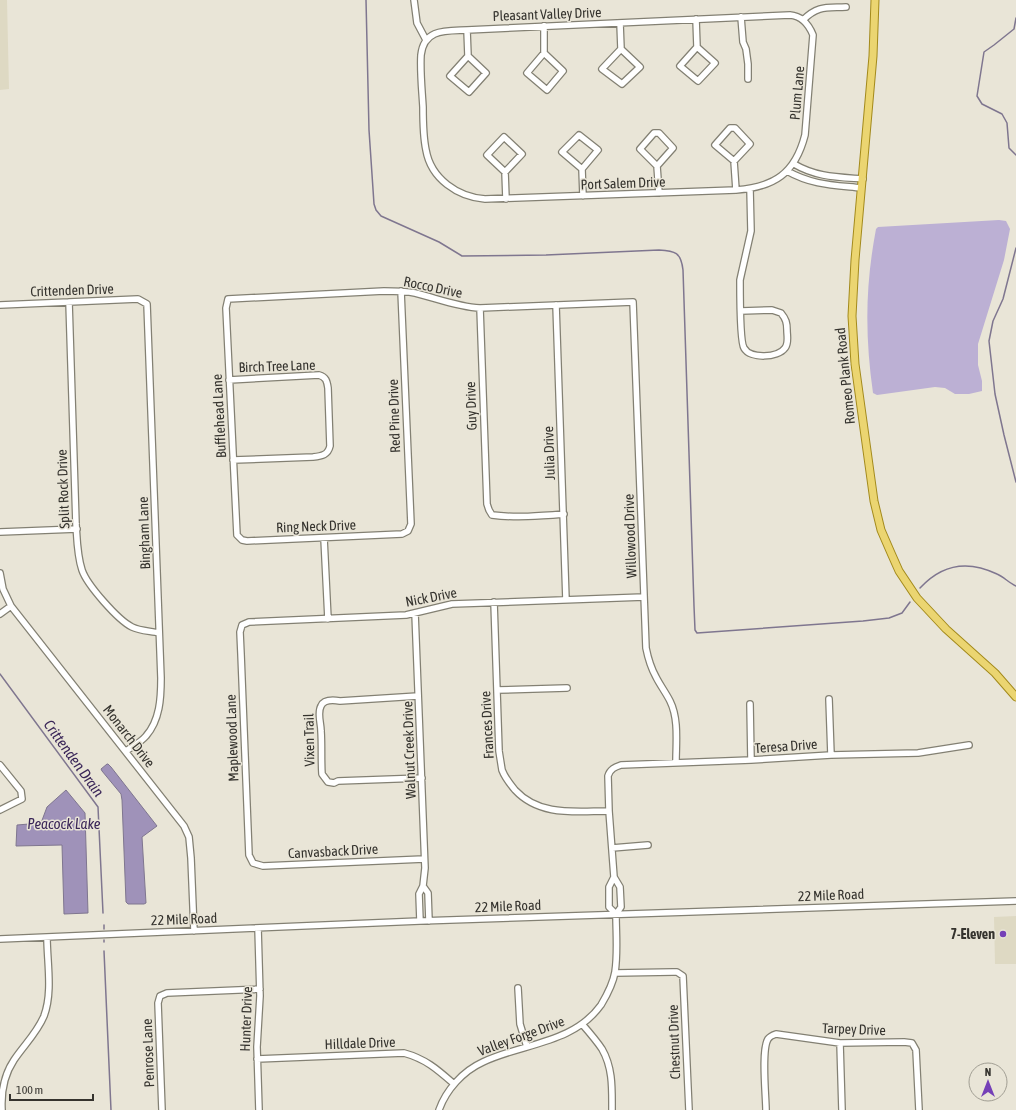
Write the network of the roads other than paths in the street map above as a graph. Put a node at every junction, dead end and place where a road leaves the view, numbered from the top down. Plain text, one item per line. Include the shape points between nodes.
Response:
1 (414, 0) edge
2 (875, 0) edge
3 (846, 7) dead end
4 (740, 17) junction
5 (696, 19) junction
6 (803, 20) junction
7 (620, 23) junction
8 (544, 26) junction
9 (467, 30) junction
10 (426, 40) junction
11 (697, 47) junction
12 (621, 49) junction
13 (544, 53) junction
14 (468, 56) junction
15 (748, 79) dead end
16 (734, 162) junction
17 (794, 164) junction
18 (657, 166) junction
19 (582, 168) junction
20 (787, 171) junction
21 (505, 172) junction
22 (863, 179) junction
23 (862, 188) junction
24 (750, 189) junction
25 (736, 190) junction
26 (660, 193) junction
27 (583, 196) junction
28 (506, 199) junction
29 (401, 291) junction
30 (228, 299) joint
31 (144, 301) joint
32 (69, 302) junction
33 (633, 302) joint
34 (0, 305) edge
35 (556, 305) junction
36 (480, 308) junction
37 (741, 311) junction
38 (229, 380) junction
39 (233, 460) junction
40 (564, 514) junction
41 (76, 529) junction
42 (0, 532) edge
43 (236, 532) joint
44 (402, 534) joint
45 (324, 538) junction
46 (0, 573) edge
47 (644, 598) junction
48 (566, 600) junction
49 (494, 602) junction
50 (10, 606) junction
51 (414, 613) junction
52 (0, 614) edge
53 (328, 619) junction
54 (246, 623) joint
55 (159, 633) junction
56 (567, 688) dead end
57 (497, 690) junction
58 (418, 696) junction
59 (1016, 697) edge
60 (829, 698) dead end
61 (750, 704) dead end
62 (969, 745) dead end
63 (126, 751) junction
64 (831, 755) junction
65 (751, 760) junction
66 (676, 762) junction
67 (0, 765) edge
68 (608, 776) joint
69 (422, 778) junction
70 (0, 810) edge
71 (609, 811) junction
72 (648, 845) dead end
73 (612, 848) junction
74 (249, 855) joint
75 (424, 859) junction
76 (614, 877) junction
77 (423, 886) junction
78 (1016, 901) edge
79 (616, 914) junction
80 (420, 921) junction
81 (430, 921) junction
82 (258, 928) junction
83 (194, 931) junction
84 (47, 937) junction
85 (0, 939) edge
86 (615, 973) junction
87 (518, 988) dead end
88 (260, 990) junction
89 (582, 1024) junction
90 (840, 1043) junction
91 (527, 1047) junction
92 (257, 1059) junction
93 (454, 1084) junction
94 (2, 1110) edge
95 (162, 1110) edge
96 (259, 1110) edge
97 (438, 1110) edge
98 (612, 1110) edge
99 (689, 1110) edge
100 (766, 1110) edge
101 (842, 1110) edge
102 (919, 1110) edge

1 - 10 street via 417,23
2 - 22 main road, Romeo Plank Road via 874,56
3 - 6 street via 819,9 811,12
4 - 5 street, Pleasant Valley Drive
4 - 6 street, Pleasant Valley Drive via 790,15
4 - 15 street
5 - 7 street, Pleasant Valley Drive
5 - 11 street
6 - 17 street, Plum Lane via 814,40 805,135
7 - 8 street, Pleasant Valley Drive
7 - 12 street
8 - 9 street, Pleasant Valley Drive
8 - 13 street
9 - 10 street, Pleasant Valley Drive via 441,31
9 - 14 street
10 - 28 street, Port Salem Drive via 421,55 423,124 426,150 435,172 462,194 486,200
11 - 11 street via 680,66 698,81 715,63
12 - 12 street via 602,69 622,84 640,68
13 - 13 street via 527,73 547,90 564,70
14 - 14 street via 450,76 469,92 486,73
16 - 16 street via 715,145 730,128 735,128 750,144
16 - 25 street
17 - 20 street, Port Salem Drive
17 - 22 street via 817,174
18 - 18 street via 640,149 654,133 659,133 673,148
18 - 26 street
19 - 19 street via 562,152 579,135 598,150
19 - 27 street
20 - 23 street via 798,178 817,184
20 - 24 street, Port Salem Drive via 772,182
21 - 21 street via 487,155 504,137 522,154
21 - 28 street
22 - 23 main road, Romeo Plank Road
23 - 59 main road, Romeo Plank Road via 852,298 852,335 870,482 881,530 899,571 917,598 946,629 995,673
24 - 25 street, Port Salem Drive
24 - 37 street via 751,231 740,280
25 - 26 street, Port Salem Drive
26 - 27 street, Port Salem Drive
27 - 28 street, Port Salem Drive
29 - 30 street, Rocco Drive via 336,292
29 - 36 street, Rocco Drive
29 - 44 street, Red Pine Drive via 411,524 408,531
30 - 38 street, Bufflehead Lane via 226,308
31 - 32 street, Crittenden Drive via 138,299
31 - 55 street, Bingham Lane via 148,312
32 - 34 street, Crittenden Drive
32 - 41 street, Split Rock Drive
33 - 35 street, Rocco Drive
33 - 47 street, Willowood Drive
35 - 36 street, Rocco Drive
35 - 40 street, Julia Drive
36 - 40 street, Guy Drive via 489,510 499,516
37 - 37 street via 745,350 752,355 772,355 786,347 787,322 781,314 776,311
38 - 39 street, Bufflehead Lane
38 - 39 street, Birch Tree Lane via 315,375 324,378 328,384 330,446 325,455
39 - 43 street, Bufflehead Lane
40 - 48 street, Julia Drive
41 - 42 street
41 - 55 street, Split Rock Drive via 79,558 86,578 120,620 133,628
43 - 45 street, Ring Neck Drive via 239,538 247,541
44 - 45 street, Ring Neck Drive
45 - 53 street
46 - 50 street, Monarch Drive
47 - 48 street, Nick Drive
47 - 66 street, Willowood Drive via 648,659 671,702 676,728
48 - 49 street, Nick Drive
49 - 51 street, Nick Drive via 452,604
49 - 57 street, Frances Drive
50 - 52 street
50 - 63 street, Monarch Drive
51 - 53 street, Nick Drive
51 - 58 street, Walnut Creek Drive
53 - 54 street, Nick Drive
54 - 74 street, Maplewood Lane via 240,628 240,632
55 - 63 street, Bingham Lane via 161,700 156,720 145,738
56 - 57 street
57 - 71 street, Frances Drive via 499,751 502,770 509,784 530,803 544,809
58 - 69 street, Walnut Creek Drive
58 - 69 street, Vixen Trail via 325,702 320,713 322,774 328,782 334,783
60 - 64 street
61 - 65 street
62 - 64 street, Teresa Drive via 918,753
63 - 83 street, Monarch Drive via 184,826 189,837
64 - 65 street, Teresa Drive
65 - 66 street, Teresa Drive
66 - 68 street, Teresa Drive via 621,765 610,771
67 - 70 street via 22,795 22,800
68 - 71 street, Valley Forge Drive
69 - 75 street, Walnut Creek Drive
71 - 73 street, Valley Forge Drive
72 - 73 street
73 - 76 street, Valley Forge Drive
74 - 75 street, Canvasback Drive via 252,863 264,866
75 - 77 street, Walnut Creek Drive
76 - 79 street, Valley Forge Drive via 620,887 621,907
76 - 79 street, Valley Forge Drive via 609,887 609,907
77 - 80 street, Walnut Creek Drive via 419,894
77 - 81 street, Walnut Creek Drive via 428,893
78 - 79 street, 22 Mile Road
79 - 81 street, 22 Mile Road
79 - 86 street, Valley Forge Drive
80 - 81 street, 22 Mile Road
80 - 82 street, 22 Mile Road
82 - 83 street, 22 Mile Road
82 - 88 street, Hunter Drive
83 - 84 street, 22 Mile Road
84 - 85 street, 22 Mile Road
84 - 94 street via 47,1007 36,1031 10,1068 4,1085
86 - 89 street, Valley Forge Drive via 604,999
86 - 99 street, Chestnut Drive via 673,972 681,974 684,979
87 - 91 street via 520,1024
88 - 92 street, Hunter Drive
88 - 95 street, Penrose Lane via 167,993 160,996 158,1004
89 - 91 street, Valley Forge Drive via 566,1034
89 - 98 street via 606,1057 611,1082
90 - 100 street, Tarpey Drive via 782,1034 771,1036 767,1042 766,1052
90 - 101 street
90 - 102 street, Tarpey Drive via 912,1043 916,1050
91 - 93 street, Valley Forge Drive via 482,1062
92 - 93 street, Hilldale Drive via 404,1053 428,1062
92 - 96 street, Hunter Drive
93 - 97 street, Valley Forge Drive

